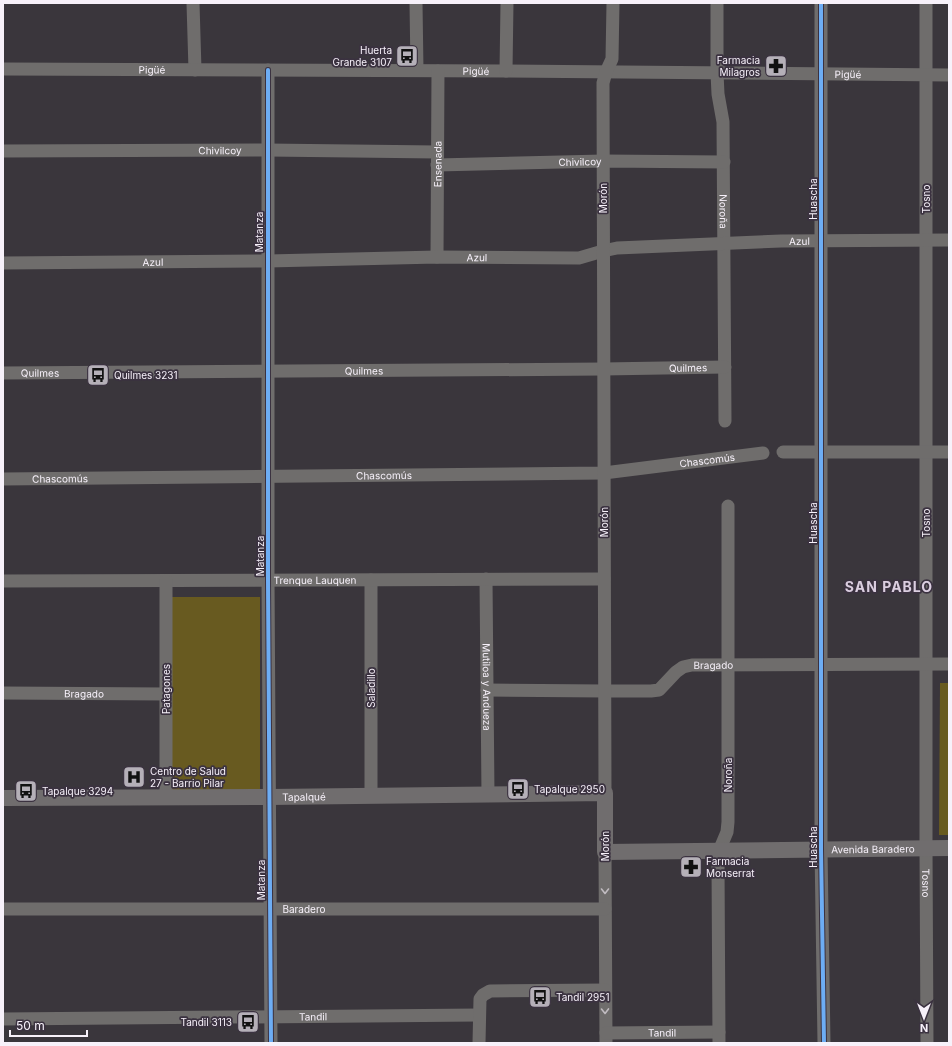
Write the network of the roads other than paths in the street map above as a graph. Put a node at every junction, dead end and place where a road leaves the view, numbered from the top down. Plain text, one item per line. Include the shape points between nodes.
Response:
1 (193, 3) edge
2 (416, 3) edge
3 (507, 3) edge
4 (613, 3) edge
5 (717, 3) edge
6 (821, 3) edge
7 (926, 3) edge
8 (3, 69) edge
9 (195, 70) junction
10 (268, 70) junction
11 (417, 70) junction
12 (438, 71) junction
13 (506, 71) junction
14 (606, 72) junction
15 (717, 73) junction
16 (821, 74) junction
17 (926, 75) junction
18 (949, 75) edge
19 (267, 150) junction
20 (3, 151) edge
21 (437, 152) junction
22 (603, 161) junction
23 (724, 162) junction
24 (437, 165) junction
25 (821, 240) junction
26 (926, 240) junction
27 (949, 240) edge
28 (724, 244) junction
29 (603, 251) junction
30 (437, 257) junction
31 (268, 261) junction
32 (3, 263) edge
33 (725, 367) junction
34 (603, 369) junction
35 (268, 372) junction
36 (3, 373) edge
37 (726, 421) dead end
38 (783, 452) dead end
39 (821, 452) junction
40 (926, 452) junction
41 (949, 452) edge
42 (763, 453) dead end
43 (604, 473) junction
44 (268, 476) junction
45 (3, 479) edge
46 (728, 506) dead end
47 (486, 579) junction
48 (604, 579) junction
49 (268, 580) junction
50 (371, 580) junction
51 (3, 581) edge
52 (166, 581) junction
53 (728, 664) junction
54 (822, 664) junction
55 (926, 664) junction
56 (949, 664) edge
57 (487, 690) junction
58 (605, 692) junction
59 (3, 693) edge
60 (166, 694) junction
61 (605, 794) junction
62 (488, 795) junction
63 (371, 796) junction
64 (166, 797) junction
65 (269, 797) junction
66 (3, 798) edge
67 (926, 848) junction
68 (949, 848) edge
69 (821, 849) junction
70 (719, 851) junction
71 (605, 852) junction
72 (3, 909) edge
73 (270, 909) junction
74 (605, 909) junction
75 (605, 990) junction
76 (479, 1015) junction
77 (270, 1017) junction
78 (3, 1019) edge
79 (606, 1038) edge
80 (719, 1038) edge
81 (271, 1043) edge
82 (479, 1043) edge
83 (824, 1043) edge
84 (927, 1043) edge

1 - 9 street
2 - 11 street
3 - 13 street
4 - 14 street, Morón via 612,59
5 - 15 street, Noroña
6 - 16 street, Huascha
7 - 17 street, Tosno
8 - 9 street, Pigüé
9 - 10 street, Pigüé
10 - 11 street, Pigüé
10 - 19 street, Matanza
11 - 12 street, Pigüé
12 - 13 street, Pigüé
12 - 21 street, Ensenada
13 - 14 street, Pigüé
14 - 15 street, Pigüé
14 - 22 street, Morón
15 - 16 street, Pigüé
15 - 23 street, Noroña via 723,122
16 - 17 street, Pigüé
16 - 25 street, Huascha
17 - 18 street, Pigüé
17 - 26 street, Tosno
19 - 20 street, Chivilcoy
19 - 21 street, Chivilcoy
19 - 31 street, Matanza
21 - 24 street, Ensenada
22 - 23 street, Chivilcoy
22 - 24 street, Chivilcoy
22 - 29 street, Morón
23 - 28 street, Noroña
24 - 30 street, Ensenada
25 - 26 street, Azul
25 - 28 street, Azul
25 - 39 street, Huascha
26 - 27 street, Azul
26 - 40 street, Tosno
28 - 29 street, Azul via 617,248
28 - 33 street, Noroña
29 - 30 street, Azul via 579,258
29 - 34 street, Morón
30 - 31 street, Azul
31 - 32 street, Azul
31 - 35 street, Matanza
33 - 34 street, Quilmes
33 - 37 street, Noroña
34 - 35 street, Quilmes
34 - 43 street, Morón
35 - 36 street, Quilmes
35 - 44 street, Matanza
38 - 39 street
39 - 40 street
39 - 54 street, Huascha
40 - 41 street
40 - 55 street, Tosno
42 - 43 street, Chascomús
43 - 44 street, Chascomús
43 - 48 street, Morón
44 - 45 street, Chascomús
44 - 49 street, Matanza
46 - 53 street, Noroña
47 - 48 street, Trenque Lauquen
47 - 50 street, Trenque Lauquen
47 - 57 street, Mutiloa y Andueza
48 - 58 street, Morón
49 - 50 street, Trenque Lauquen
49 - 52 street, Trenque Lauquen
49 - 65 street, Matanza
50 - 63 street, Saladillo
51 - 52 street, Trenque Lauquen
52 - 60 street, Patagones
53 - 54 street, Bragado
53 - 58 street, Bragado via 683,667 659,690
53 - 70 street, Noroña via 728,822 727,832
54 - 55 street, Bragado
54 - 69 street, Huascha
55 - 56 street, Bragado
55 - 67 street, Tosno
57 - 58 street, Bragado
57 - 62 street, Mutiloa y Andueza
58 - 61 street, Morón
59 - 60 street, Bragado
60 - 64 street, Patagones
61 - 62 main road, Tapalqué
61 - 71 main road, Morón
62 - 63 main road, Tapalqué
63 - 65 main road, Tapalqué
64 - 65 main road, Tapalqué
64 - 66 main road, Tapalqué
65 - 73 street, Matanza
67 - 68 main road, Avenida Baradero
67 - 69 main road, Avenida Baradero
67 - 84 street, Tosno
69 - 70 main road, Avenida Baradero
69 - 83 street, Huascha
70 - 71 main road, Avenida Baradero
70 - 80 street, Noroña
71 -> 74 street, Morón
72 - 73 street, Baradero
73 - 74 street, Baradero
73 - 77 street, Matanza
74 - 75 street, Morón
75 - 76 street via 490,991 483,994 480,999
75 -> 79 street, Morón
76 - 77 street, Tandil
76 - 82 street
77 - 78 street, Tandil
77 - 81 street, Matanza
79 - 80 street, Tandil

